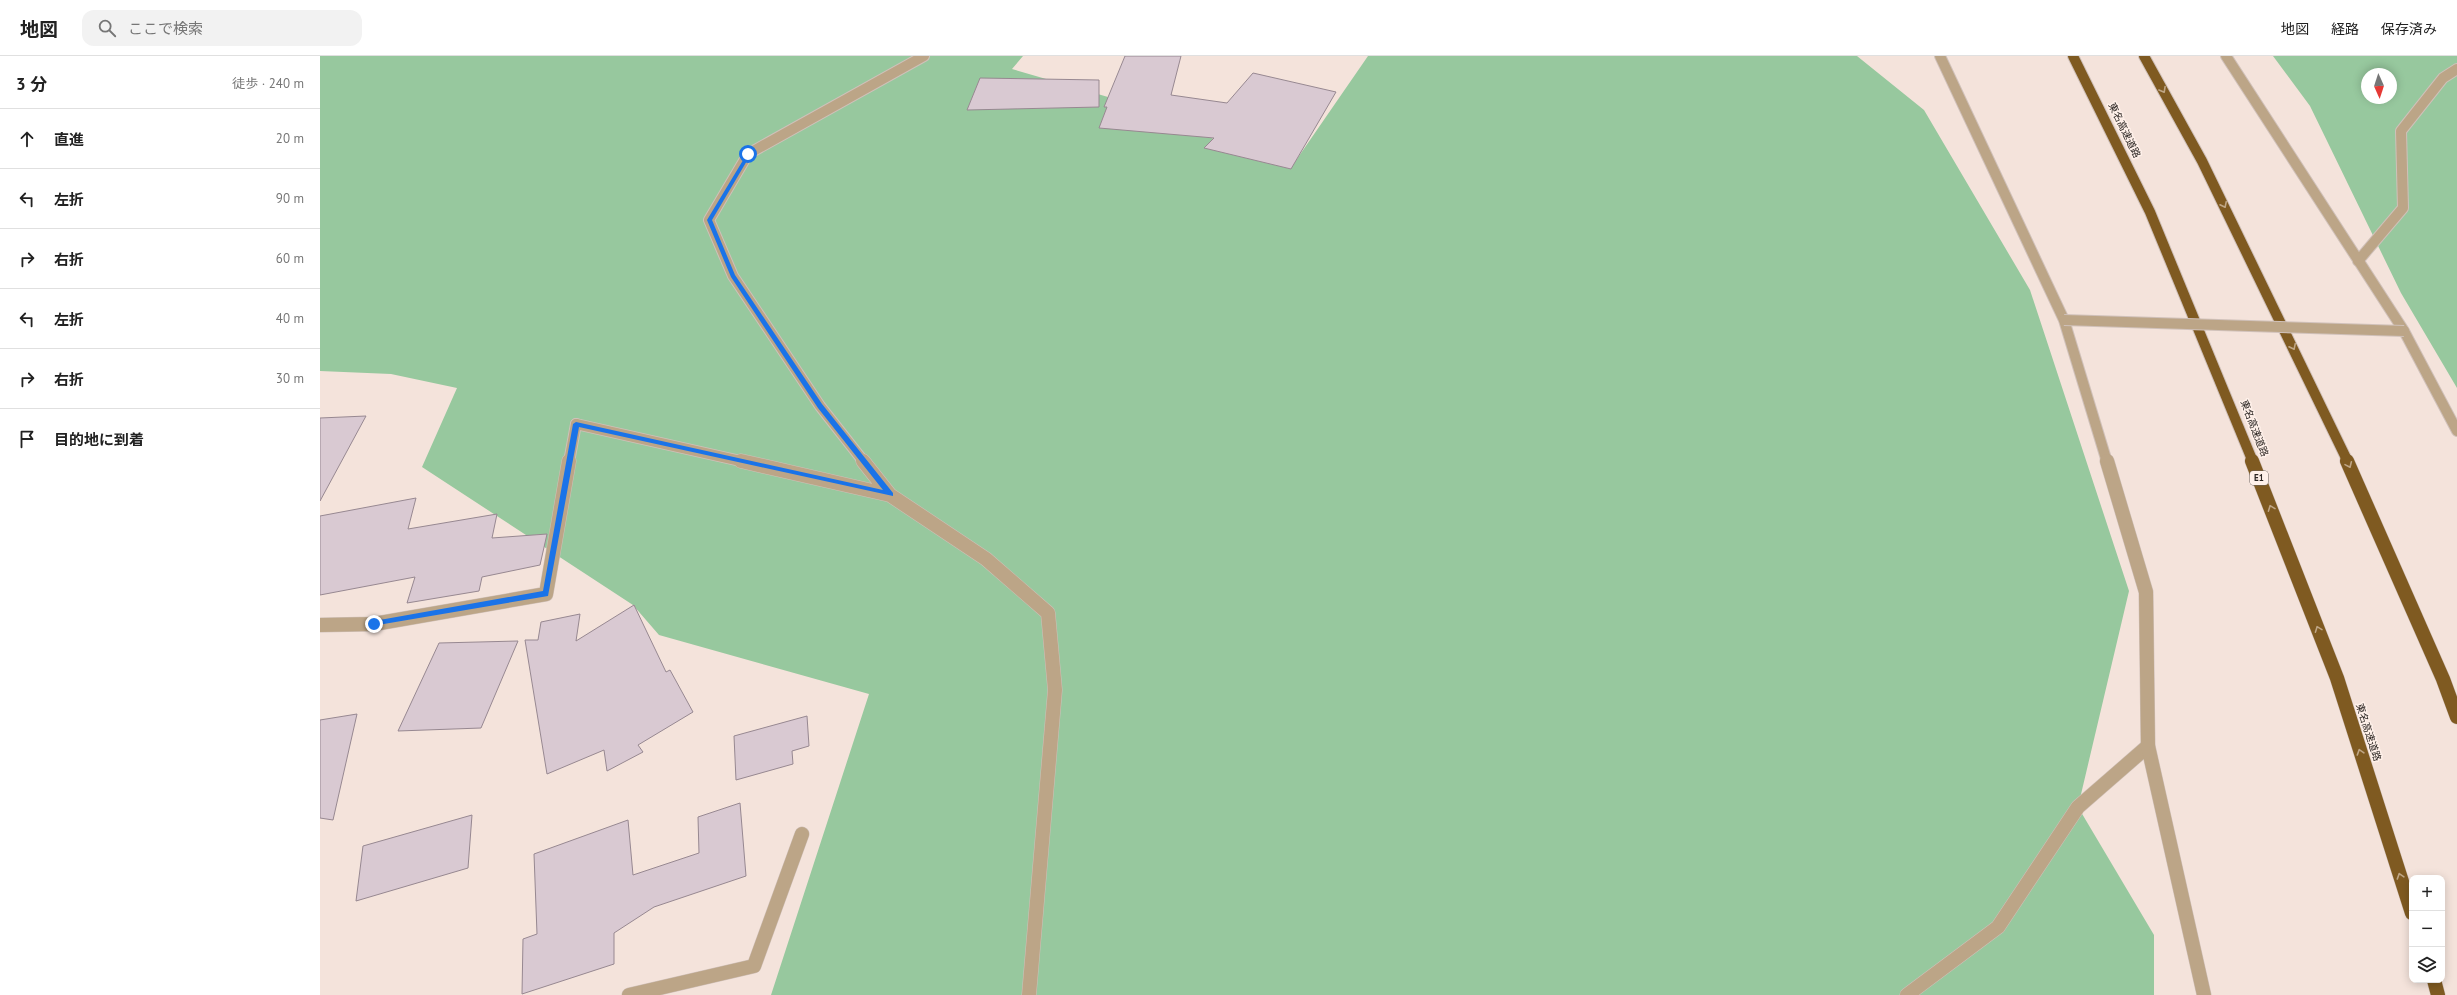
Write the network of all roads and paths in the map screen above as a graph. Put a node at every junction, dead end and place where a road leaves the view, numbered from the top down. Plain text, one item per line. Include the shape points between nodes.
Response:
1 (924, 56) edge
2 (1940, 56) edge
3 (2073, 56) edge
4 (2144, 56) edge
5 (2226, 56) edge
6 (2457, 69) edge
7 (2358, 261) junction
8 (2064, 320) junction
9 (2404, 331) junction
10 (2457, 431) edge
11 (890, 495) junction
12 (320, 625) edge
13 (2457, 717) edge
14 (2148, 746) junction
15 (802, 834) dead end
16 (2411, 911) edge
17 (2435, 983) edge
18 (629, 995) edge
19 (1028, 995) edge
20 (1907, 995) edge
21 (2204, 995) edge
22 (2438, 995) edge

1 - 11 street via 748,154 709,220 733,276 820,406
2 - 8 street
16 -> 3 highway, 東名高速道路 / E1 via 2337,678 2222,383 2150,212
4 -> 13 highway via 2202,161 2332,426 2440,672
5 - 7 street
6 - 7 street via 2443,78 2401,131 2403,208
7 - 9 street
8 - 9 street, bridge
8 - 14 street via 2146,592
9 - 10 street
11 - 12 street via 576,424 546,594 374,624
11 - 19 street via 986,559 1048,613 1055,690
14 - 20 street via 2078,807 1998,927
14 - 21 street
15 - 18 street via 754,966
17 - 22 highway

